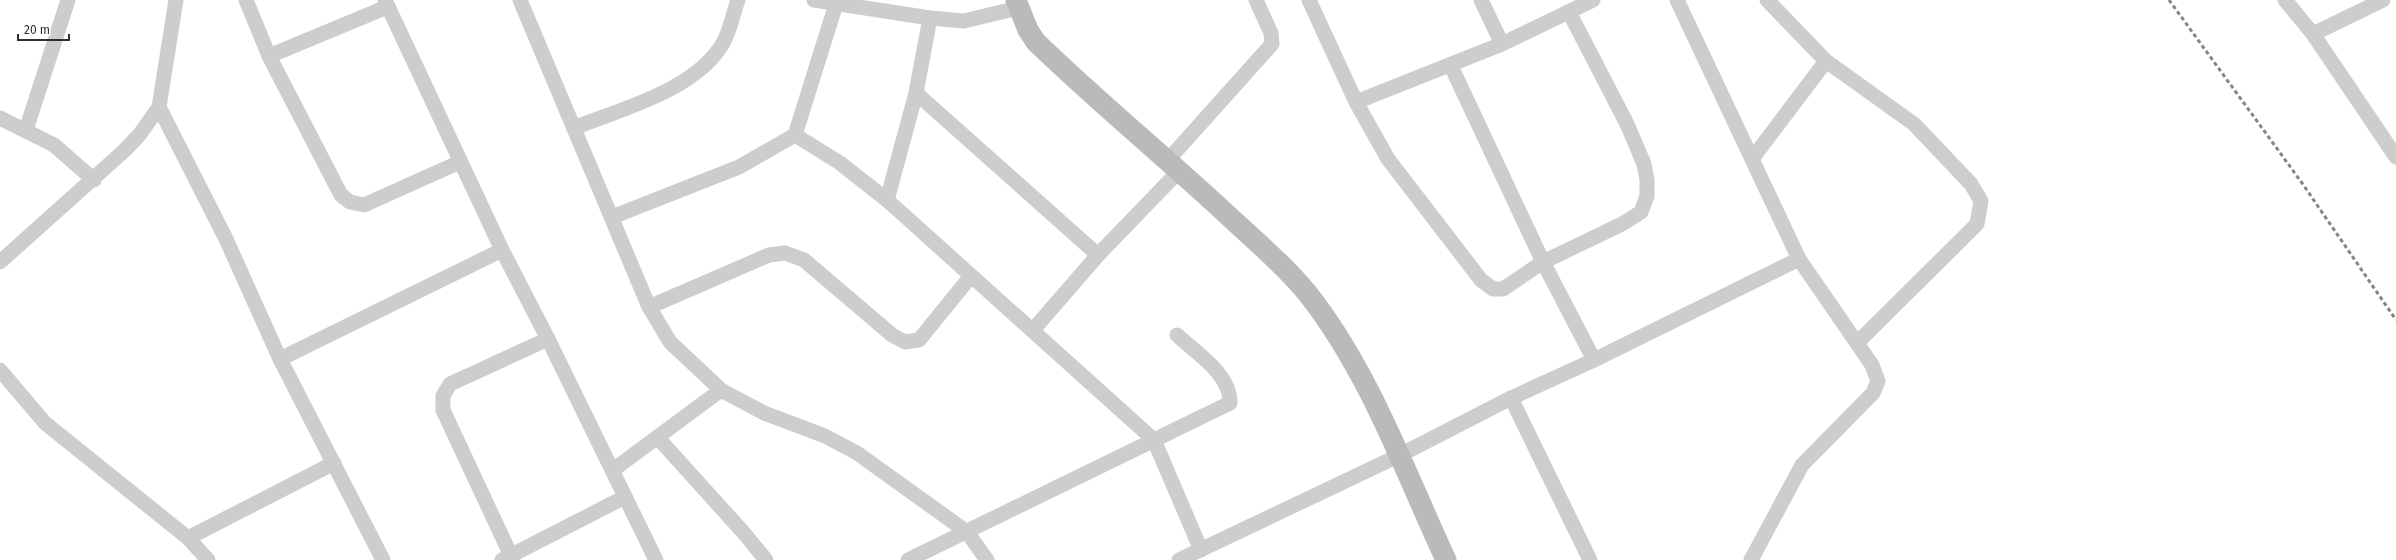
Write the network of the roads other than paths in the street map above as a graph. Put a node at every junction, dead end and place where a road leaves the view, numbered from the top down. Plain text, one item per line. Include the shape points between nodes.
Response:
1 (68, 0) edge
2 (176, 0) edge
3 (246, 0) edge
4 (520, 0) edge
5 (738, 0) edge
6 (814, 0) edge
7 (1256, 0) edge
8 (1309, 0) edge
9 (1481, 0) edge
10 (1591, 0) edge
11 (1677, 0) edge
12 (1767, 0) edge
13 (2285, 0) edge
14 (2383, 0) edge
15 (386, 4) edge
16 (836, 4) junction
17 (1017, 4) edge
18 (1569, 12) junction
19 (930, 18) junction
20 (2313, 34) junction
21 (1502, 44) junction
22 (269, 56) junction
23 (1826, 61) junction
24 (1451, 66) junction
25 (916, 93) junction
26 (1356, 102) junction
27 (159, 107) junction
28 (0, 118) edge
29 (574, 128) junction
30 (26, 130) junction
31 (795, 135) junction
32 (2396, 157) edge
33 (1752, 159) junction
34 (460, 162) junction
35 (1174, 165) junction
36 (94, 180) junction
37 (887, 200) junction
38 (612, 217) junction
39 (502, 250) junction
40 (1098, 255) junction
41 (1799, 259) junction
42 (0, 262) edge
43 (1543, 262) junction
44 (971, 276) junction
45 (649, 306) junction
46 (1033, 330) junction
47 (1177, 335) dead end
48 (548, 339) junction
49 (1857, 343) junction
50 (280, 359) junction
51 (1594, 360) junction
52 (0, 370) edge
53 (721, 390) junction
54 (1511, 398) junction
55 (658, 438) junction
56 (1154, 440) junction
57 (1398, 456) junction
58 (334, 463) junction
59 (613, 470) junction
60 (626, 497) junction
61 (967, 532) junction
62 (188, 538) junction
63 (1201, 550) junction
64 (509, 559) edge
65 (208, 560) edge
66 (383, 560) edge
67 (656, 560) edge
68 (766, 560) edge
69 (908, 560) edge
70 (987, 560) edge
71 (1179, 560) edge
72 (1445, 560) edge
73 (1590, 560) edge
74 (1751, 560) edge

1 - 30 street
2 - 27 street
3 - 22 street
4 - 29 street
5 - 29 street via 723,43 700,71 658,95
6 - 16 street
7 - 35 street via 1271,33 1272,44
8 - 26 street
9 - 21 street
10 - 18 street
11 - 33 street
12 - 23 street
13 - 20 street
14 - 20 street
15 - 22 street
15 - 34 street
16 - 19 street
16 - 31 street
17 - 19 street via 964,21
17 - 35 main road via 1036,42
18 - 21 street
18 - 43 street via 1627,124 1644,164 1647,196 1641,212 1622,224
19 - 25 street
20 - 32 street
21 - 24 street
22 - 34 street via 341,195 350,202 364,205
23 - 33 street
23 - 49 street via 1914,124 1971,184 1981,201 1977,224
24 - 26 street
24 - 43 street
25 - 37 street
25 - 40 street
26 - 43 street via 1388,159 1481,280 1493,289 1503,289
27 - 36 street via 140,134
27 - 50 street via 226,240
28 - 30 street
29 - 38 street
30 - 36 street via 54,145
31 - 37 street via 840,162
31 - 38 street via 739,167
33 - 41 street
34 - 39 street
35 - 40 street
35 - 57 main road via 1283,267 1307,294 1330,325 1354,365
36 - 42 street
37 - 44 street
38 - 45 street
39 - 48 street
39 - 50 street
40 - 46 street
41 - 49 street
41 - 51 street
43 - 51 street
44 - 45 street via 919,340 905,342 892,335 804,260 785,253 769,255
44 - 46 street
45 - 53 street via 670,342
46 - 56 street
47 - 56 street via 1225,381 1230,393 1230,403
48 - 59 street
48 - 64 street via 450,384 443,396 443,410
49 - 74 street via 1872,365 1878,381 1873,393 1802,465
50 - 58 street
51 - 54 street
52 - 62 street via 45,422
53 - 55 street
53 - 61 street via 764,413 825,436 857,453
54 - 57 street
54 - 73 street
55 - 59 street
55 - 68 street
56 - 61 street
56 - 63 street
57 - 63 street
57 - 72 main road
58 - 62 street
58 - 66 street
59 - 60 street
60 - 64 street
60 - 67 street
61 - 69 street
61 - 70 street
62 - 65 street
63 - 71 street

